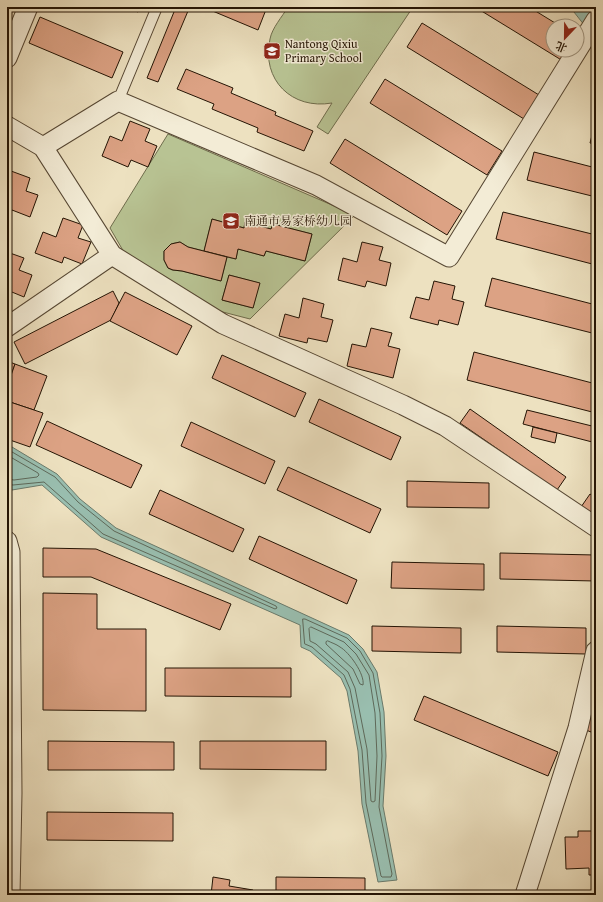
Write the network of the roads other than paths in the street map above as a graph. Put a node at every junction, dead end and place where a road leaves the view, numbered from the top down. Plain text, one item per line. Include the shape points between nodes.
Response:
1 (28, 7) edge
2 (157, 7) edge
3 (596, 20) edge
4 (7, 58) edge
5 (118, 101) junction
6 (7, 126) edge
7 (43, 147) junction
8 (112, 255) junction
9 (7, 327) edge
10 (596, 526) edge
11 (7, 541) edge
12 (9, 642) edge
13 (596, 651) edge
14 (10, 895) edge
15 (525, 895) edge

1 - 4 street
2 - 5 lane
3 - 5 street via 449,257 316,185
5 - 7 street
6 - 7 street
7 - 8 street
8 - 9 street
8 - 10 street via 223,324 445,426
11 - 12 street via 10,552
12 - 14 street via 12,793
13 - 15 street via 578,728

